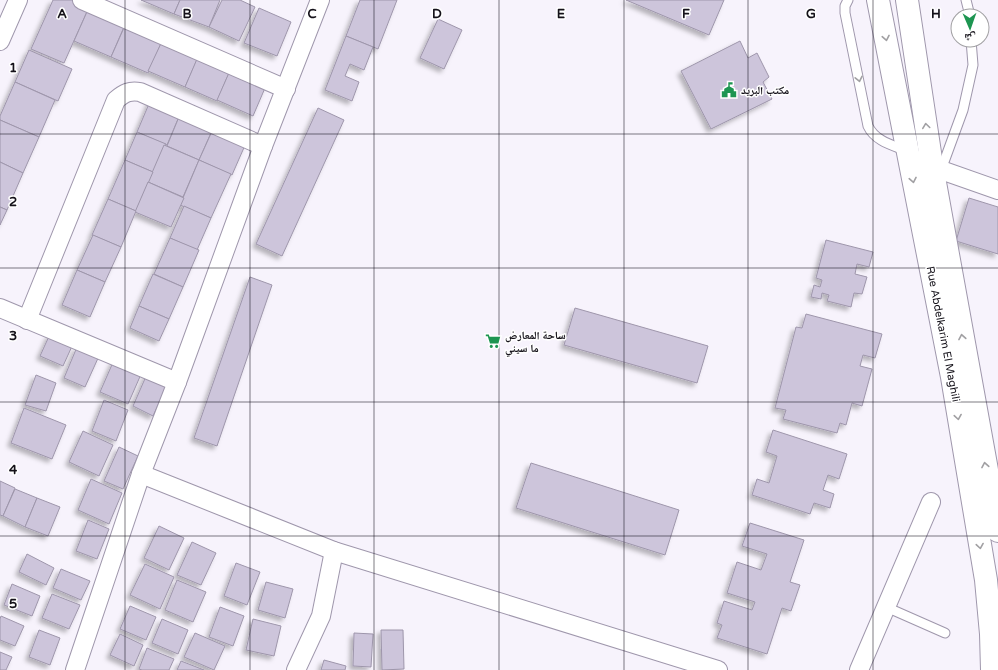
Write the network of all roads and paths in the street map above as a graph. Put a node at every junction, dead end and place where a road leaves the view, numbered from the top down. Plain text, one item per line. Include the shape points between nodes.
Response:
1 (18, 0) edge
2 (82, 0) edge
3 (320, 0) edge
4 (848, 0) edge
5 (878, 0) edge
6 (907, 0) edge
7 (0, 41) edge
8 (972, 48) edge
9 (286, 89) junction
10 (263, 146) junction
11 (907, 151) junction
12 (937, 168) junction
13 (998, 190) edge
14 (0, 308) edge
15 (27, 320) junction
16 (177, 382) junction
17 (141, 474) junction
18 (994, 487) edge
19 (931, 502) dead end
20 (998, 531) edge
21 (334, 550) junction
22 (886, 606) junction
23 (945, 633) dead end
24 (75, 670) edge
25 (296, 670) edge
26 (718, 670) edge
27 (859, 670) edge
28 (992, 670) edge

1 - 7 street
2 - 9 street
3 - 9 street
4 -> 11 lane via 845,13 868,126 876,137
5 -> 11 street, Rue Abdelkarim El Maghili
12 -> 6 street
8 - 12 lane via 973,65 963,110
9 - 10 street
10 - 15 street via 140,92 123,93 116,100
10 - 16 street
11 - 12 street
11 -> 28 street, Rue Abdelkarim El Maghili via 952,377 986,580
12 - 13 street
18 -> 12 street
14 - 15 street
15 - 16 street
16 - 17 street
17 - 21 street
17 - 24 street
18 - 20 street
19 - 22 street
21 - 25 street via 321,616
21 - 26 street
22 - 23 lane
22 - 27 street

